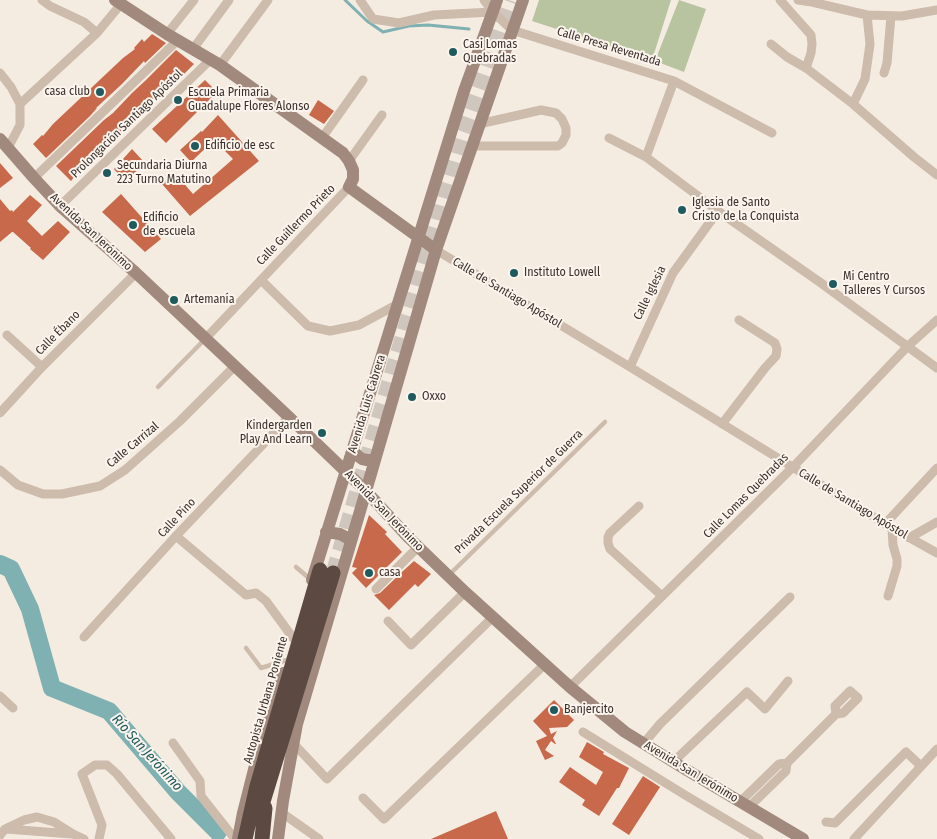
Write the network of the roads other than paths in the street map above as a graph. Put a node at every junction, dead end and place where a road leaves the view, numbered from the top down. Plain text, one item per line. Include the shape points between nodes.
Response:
1 (42, 0) edge
2 (194, 0) edge
3 (229, 0) edge
4 (268, 0) edge
5 (360, 0) edge
6 (484, 0) edge
7 (522, 0) edge
8 (780, 0) edge
9 (798, 0) edge
10 (118, 2) edge
11 (495, 6) edge
12 (937, 10) edge
13 (867, 15) junction
14 (891, 16) junction
15 (512, 30) junction
16 (97, 33) junction
17 (172, 37) junction
18 (771, 44) dead end
19 (193, 49) junction
20 (215, 62) junction
21 (806, 68) junction
22 (0, 73) edge
23 (884, 73) dead end
24 (363, 80) dead end
25 (674, 81) junction
26 (20, 104) junction
27 (853, 104) junction
28 (382, 115) dead end
29 (479, 124) junction
30 (772, 133) dead end
31 (322, 138) junction
32 (609, 138) dead end
33 (4, 143) edge
34 (472, 146) junction
35 (646, 157) junction
36 (349, 161) junction
37 (937, 175) edge
38 (34, 178) junction
39 (349, 187) junction
40 (60, 206) junction
41 (718, 211) junction
42 (418, 236) junction
43 (436, 250) junction
44 (136, 274) junction
45 (261, 280) junction
46 (398, 304) junction
47 (739, 320) dead end
48 (937, 320) edge
49 (7, 334) dead end
50 (206, 338) junction
51 (908, 346) junction
52 (235, 366) junction
53 (42, 367) junction
54 (630, 367) junction
55 (937, 368) edge
56 (158, 387) dead end
57 (0, 413) edge
58 (290, 417) junction
59 (605, 422) dead end
60 (722, 424) junction
61 (352, 450) junction
62 (375, 460) junction
63 (793, 467) junction
64 (937, 468) edge
65 (0, 470) edge
66 (345, 470) junction
67 (366, 491) junction
68 (639, 506) dead end
69 (937, 522) edge
70 (889, 526) junction
71 (326, 532) junction
72 (176, 536) junction
73 (910, 538) junction
74 (351, 540) junction
75 (418, 547) junction
76 (937, 553) edge
77 (296, 567) dead end
78 (321, 575) junction
79 (448, 576) junction
80 (376, 589) dead end
81 (466, 592) junction
82 (662, 596) junction
83 (888, 596) dead end
84 (790, 597) dead end
85 (493, 616) junction
86 (388, 621) dead end
87 (84, 637) dead end
88 (293, 638) junction
89 (246, 648) dead end
90 (287, 660) junction
91 (544, 664) junction
92 (788, 682) dead end
93 (570, 687) junction
94 (0, 696) edge
95 (13, 708) dead end
96 (836, 714) dead end
97 (583, 732) dead end
98 (172, 743) dead end
99 (293, 743) junction
100 (644, 743) junction
101 (937, 749) edge
102 (673, 762) junction
103 (921, 766) junction
104 (268, 786) junction
105 (363, 798) dead end
106 (745, 804) junction
107 (282, 813) junction
108 (826, 822) dead end
109 (3, 832) edge
110 (73, 834) junction
111 (40, 835) edge
112 (84, 839) edge
113 (100, 839) edge
114 (171, 839) edge
115 (236, 839) edge
116 (245, 839) edge
117 (254, 839) edge
118 (264, 839) edge
119 (278, 839) edge
120 (319, 839) edge
121 (759, 839) edge
122 (803, 839) edge
123 (854, 839) edge

1 - 16 street via 84,22
2 - 17 street
3 - 19 street
4 - 20 street, Prolongación Santiago Apóstol
5 - 11 street via 373,19 399,23
6 - 11 street, Calle Presa Reventada
7 - 15 main road, Avenida Luis Cabrera
8 - 21 street via 811,36 811,53
9 - 13 street
10 - 16 street
10 - 17 main road
11 - 15 street, Calle Presa Reventada
11 - 42 main road, Avenida Luis Cabrera
12 - 14 street
13 - 14 street
13 - 27 street via 870,44 865,79
14 - 23 street
15 - 25 street, Calle Presa Reventada
15 - 29 main road, Avenida Luis Cabrera
16 - 26 street
17 - 19 main road
17 - 38 street
18 - 21 street
19 - 20 main road
20 - 31 main road
20 - 40 street, Prolongación Santiago Apóstol
21 - 27 street
22 - 26 street
24 - 31 street
25 - 30 street, Calle Presa Reventada
25 - 35 street
26 - 33 street via 20,125
27 - 37 street
28 - 36 street
29 - 34 main road, Avenida Luis Cabrera
29 - 34 street via 541,110 556,113 562,119 566,135 558,146
31 - 36 main road
32 - 35 street
33 - 38 main road, Avenida San Jerónimo
34 - 43 main road, Avenida Luis Cabrera
35 - 41 street
36 - 39 main road via 353,170
38 - 40 main road, Avenida San Jerónimo
39 - 42 main road, Calle de Santiago Apóstol
39 - 45 street, Calle Guillermo Prieto
40 - 44 main road, Avenida San Jerónimo
41 - 51 street
41 - 54 street, Calle Iglesia via 673,273
42 - 43 main road, Calle de Santiago Apóstol
42 - 46 main road, Avenida Luis Cabrera
43 - 54 street, Calle de Santiago Apóstol
43 - 62 main road, Avenida Luis Cabrera
44 - 50 main road, Avenida San Jerónimo
44 - 53 street, Calle Ébano
45 - 46 street, Calle Guillermo Prieto via 308,326 330,332 359,325
45 - 50 street, Calle Guillermo Prieto
46 - 61 main road, Avenida Luis Cabrera
47 - 60 street via 775,343 776,356
48 - 51 street, Calle Lomas Quebradas
49 - 53 street
50 - 52 main road, Avenida San Jerónimo
50 - 56 lane
51 - 55 street
51 - 63 street, Calle Lomas Quebradas
52 - 58 main road, Avenida San Jerónimo
52 - 65 street, Calle Carrizal via 125,470 100,486 62,494 43,494 18,485
53 - 57 street, Calle Ébano
54 - 60 street, Calle de Santiago Apóstol
58 - 66 main road, Avenida San Jerónimo
58 - 72 street, Calle Pino
59 - 79 lane, Privada Escuela Superior de Guerra
60 - 63 street, Calle de Santiago Apóstol
61 - 62 main road via 362,459
61 - 66 main road, Avenida Luis Cabrera
62 - 67 main road, Avenida Luis Cabrera
63 - 70 street, Calle de Santiago Apóstol
63 - 82 street, Calle Lomas Quebradas
64 - 70 street
66 - 67 main road, Avenida San Jerónimo
66 - 71 main road, Avenida Luis Cabrera
67 - 74 main road, Avenida Luis Cabrera
67 - 75 main road, Avenida San Jerónimo
68 - 82 street via 610,533 608,543 610,549
69 - 73 street
70 - 73 street, Calle de Santiago Apóstol
70 - 83 street via 897,566
71 - 74 main road
71 - 78 main road, Avenida Luis Cabrera
72 - 87 street, Calle Pino
72 - 88 street via 246,595 256,592
73 - 76 street, Calle de Santiago Apóstol
74 - 99 main road, Avenida Luis Cabrera
75 - 79 main road, Avenida San Jerónimo
75 - 80 street
77 - 78 lane
78 - 88 main road, Avenida Luis Cabrera
78 - 104 highway
78 - 116 highway, Autopista Urbana Poniente via 257,786
79 - 81 main road, Avenida San Jerónimo
81 - 85 main road, Avenida San Jerónimo
81 - 86 street via 411,645
82 - 93 street, Calle Lomas Quebradas
84 - 100 street
85 - 91 main road, Avenida San Jerónimo
85 - 99 street via 327,779
88 - 90 main road, Avenida Luis Cabrera
89 - 90 lane via 261,668
90 - 115 main road, Avenida Luis Cabrera via 262,738
91 - 93 main road, Avenida San Jerónimo
91 - 105 street via 384,819
92 - 102 street via 765,709 748,692
93 - 100 main road, Avenida San Jerónimo via 625,732
94 - 95 street
96 - 106 street via 787,763 786,771
97 - 121 street
98 - 115 street via 200,780 201,796
99 - 107 main road, Avenida Luis Cabrera
100 - 102 main road, Avenida San Jerónimo
101 - 103 street
102 - 106 main road, Avenida San Jerónimo
103 - 108 street via 906,752 835,823
103 - 123 street
104 - 117 highway
104 - 118 highway
106 - 122 main road, Avenida San Jerónimo
107 - 119 main road, Avenida Luis Cabrera
107 - 120 street
109 - 110 street via 24,820 37,817 54,822
109 - 111 street
110 - 111 street
110 - 112 street
113 - 114 street via 102,825 82,774 95,764 107,765 117,774

